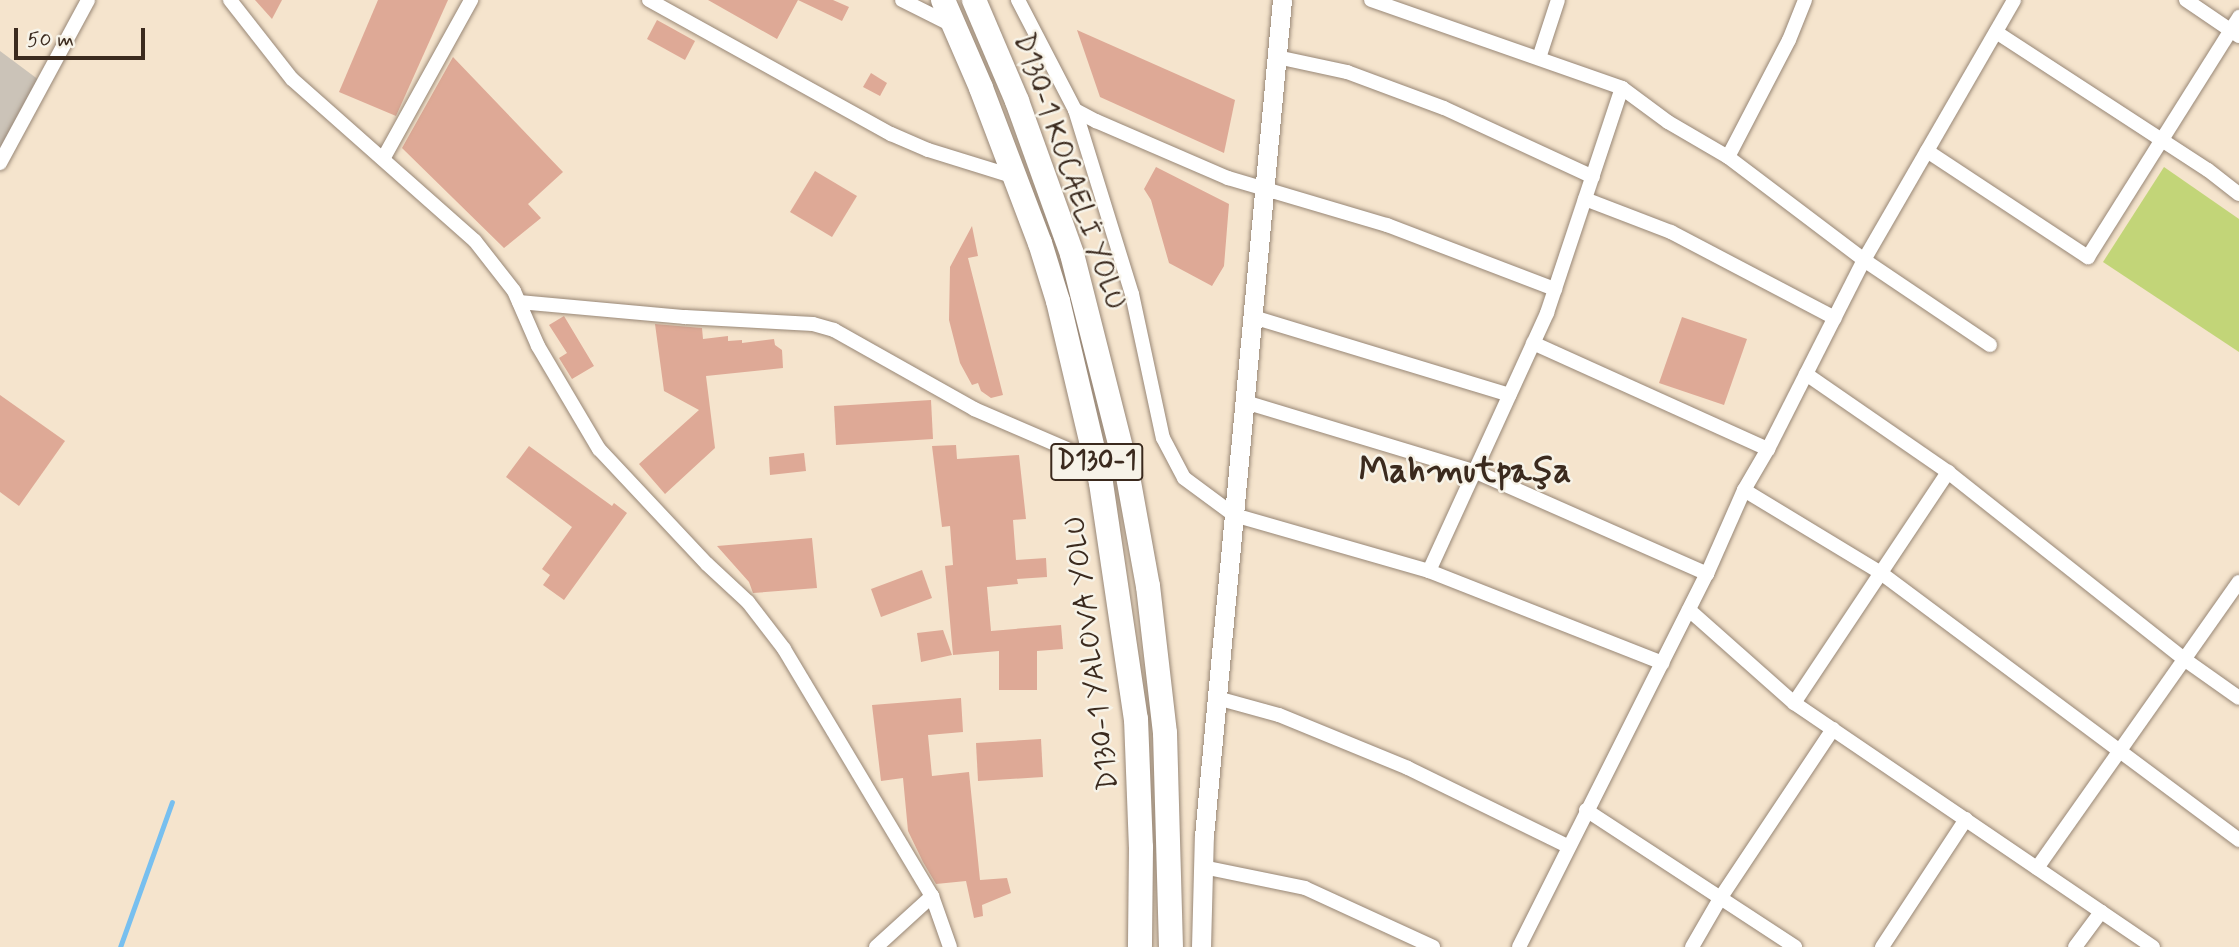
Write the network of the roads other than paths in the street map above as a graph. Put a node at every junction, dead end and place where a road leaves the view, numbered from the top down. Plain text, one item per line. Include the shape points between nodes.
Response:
1 (88, 0) edge
2 (230, 0) edge
3 (471, 0) edge
4 (649, 0) edge
5 (902, 0) edge
6 (943, 0) edge
7 (974, 0) edge
8 (1018, 0) edge
9 (1282, 0) edge
10 (1371, 0) edge
11 (1558, 0) edge
12 (1805, 0) edge
13 (2014, 0) edge
14 (2186, 0) edge
15 (954, 26) junction
16 (2236, 28) edge
17 (1996, 32) junction
18 (1277, 57) junction
19 (1539, 58) junction
20 (1622, 88) junction
21 (1075, 110) junction
22 (2161, 139) junction
23 (1927, 151) junction
24 (1728, 156) junction
25 (383, 159) junction
26 (0, 163) edge
27 (1015, 177) junction
28 (1592, 177) junction
29 (1265, 188) junction
30 (2239, 194) edge
31 (1585, 199) junction
32 (1864, 260) junction
33 (1555, 289) junction
34 (519, 302) junction
35 (1253, 317) junction
36 (1835, 318) junction
37 (1533, 343) junction
38 (1990, 345) dead end
39 (1805, 374) junction
40 (1509, 395) junction
41 (1245, 402) junction
42 (1768, 449) junction
43 (1097, 462) junction
44 (1474, 471) junction
45 (1948, 472) junction
46 (1744, 490) junction
47 (1234, 515) junction
48 (1429, 571) junction
49 (1881, 573) junction
50 (1707, 574) junction
51 (2239, 582) edge
52 (1689, 610) junction
53 (2184, 659) junction
54 (1662, 663) junction
55 (1217, 698) junction
56 (2239, 698) edge
57 (1794, 703) junction
58 (1833, 729) junction
59 (2117, 751) junction
60 (1586, 810) junction
61 (1966, 819) junction
62 (2239, 840) edge
63 (1569, 848) junction
64 (1203, 867) junction
65 (2038, 868) junction
66 (932, 896) junction
67 (1721, 897) junction
68 (2101, 912) junction
69 (876, 947) edge
70 (950, 947) edge
71 (1140, 947) edge
72 (1171, 947) edge
73 (1201, 947) edge
74 (1433, 947) edge
75 (1519, 947) edge
76 (1692, 947) edge
77 (1795, 947) edge
78 (1881, 947) edge
79 (2076, 947) edge
80 (2153, 947) edge

1 - 26 street
2 - 25 street via 292,79
3 - 25 street
4 - 27 street via 891,134
5 - 15 street
6 - 15 highway, D130-1 YALOVA YOLU / D130-1
7 - 72 highway, D130-1 KOCAELİ YOLU / D130-1 via 1017,101 1072,254 1127,471 1149,586 1161,695 1170,825
8 - 21 street
9 - 18 main road
10 - 19 street
11 - 19 street
12 - 24 street
13 - 17 street
14 - 16 street
15 - 27 highway, D130-1 YALOVA YOLU / D130-1
16 - 22 street
17 - 22 street
17 - 23 street
18 - 28 street via 1347,72 1444,108
18 - 29 main road
19 - 20 street
20 - 24 street via 1668,122
20 - 28 street
21 - 29 street via 1228,178
21 - 47 street via 1132,294 1163,438 1184,478
22 - 23 street via 2088,257
22 - 30 street
23 - 32 street
24 - 32 street
25 - 34 street via 475,241
27 - 43 highway, D130-1 YALOVA YOLU / D130-1 via 1058,302
28 - 31 street
29 - 33 street via 1387,225
29 - 35 main road
31 - 33 street
31 - 36 street via 1671,232
32 - 36 street
32 - 38 street
33 - 37 street
34 - 43 street via 813,324 834,330 974,408
34 - 66 street via 564,393 599,449 748,602 784,649
35 - 40 street
35 - 41 main road
36 - 39 street
37 - 40 street
37 - 42 street
39 - 42 street
39 - 45 street
40 - 44 street
41 - 44 street
41 - 47 main road
42 - 46 street
43 - 71 highway, D130-1 YALOVA YOLU / D130-1 via 1136,719
44 - 48 street
44 - 50 street
45 - 49 street
45 - 53 street
46 - 49 street
46 - 50 street
47 - 48 street
47 - 55 main road
48 - 54 street
49 - 57 street
49 - 59 street
50 - 52 street
51 - 53 street
52 - 54 street
52 - 57 street
53 - 56 street
53 - 59 street
54 - 60 street
55 - 63 street via 1279,715 1408,768
55 - 64 main road
57 - 58 street
58 - 61 street
58 - 67 street
59 - 62 street
59 - 65 street
60 - 63 street
60 - 67 street
61 - 65 street
61 - 78 street
63 - 75 street
64 - 73 main road
64 - 74 street via 1305,888
65 - 68 street
66 - 69 street
66 - 70 street
67 - 76 street
67 - 77 street
68 - 79 street
68 - 80 street

